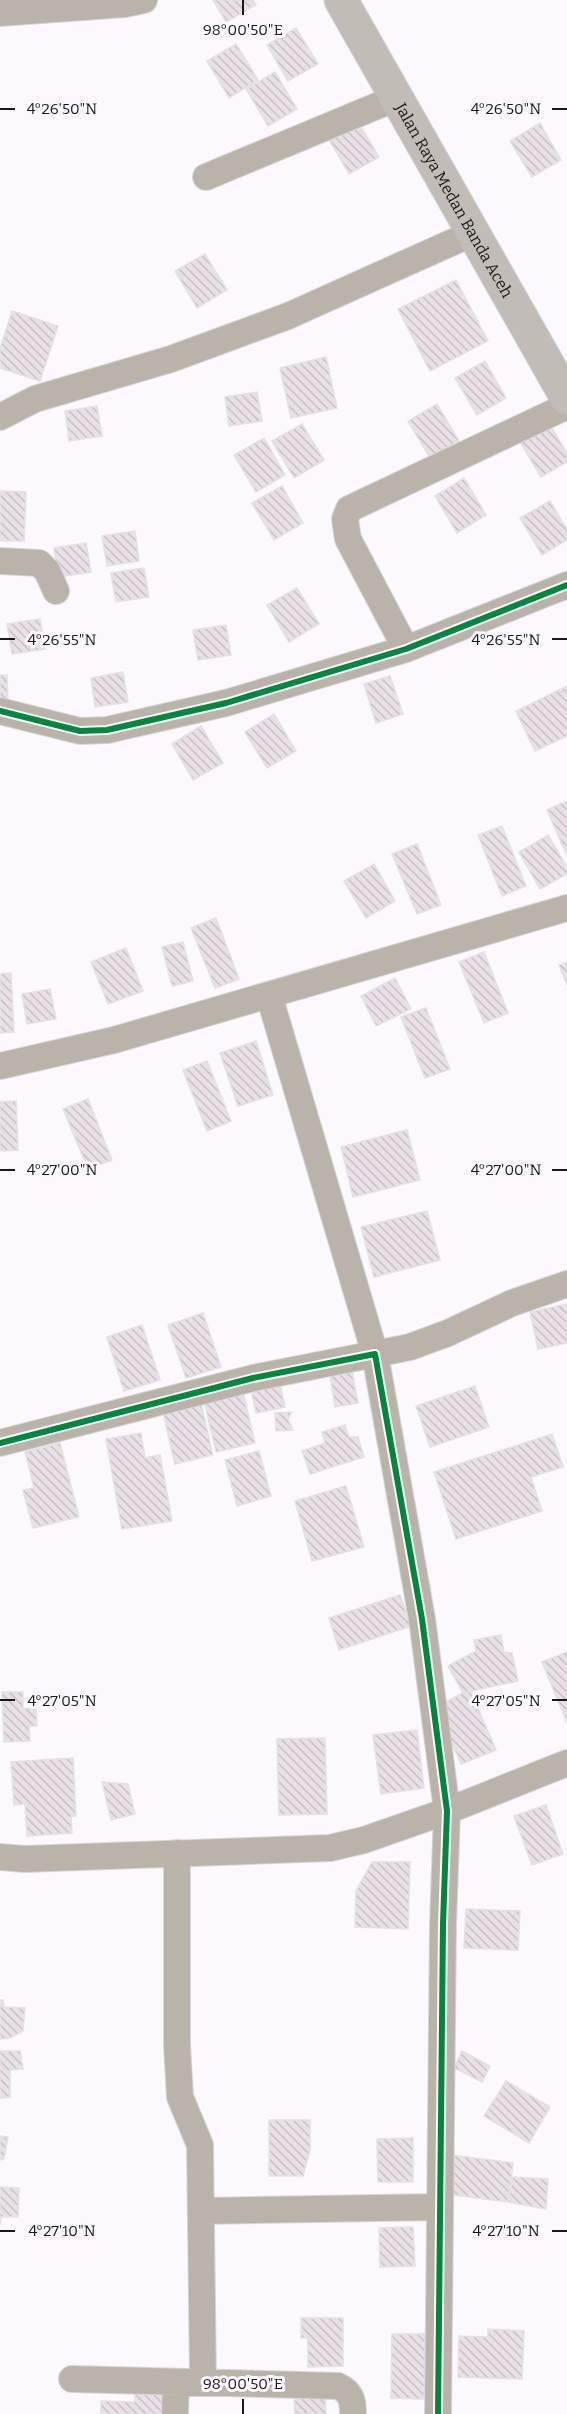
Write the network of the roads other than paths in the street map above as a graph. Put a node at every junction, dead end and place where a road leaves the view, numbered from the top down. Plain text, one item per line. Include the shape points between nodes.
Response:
1 (144, 0) edge
2 (341, 0) edge
3 (0, 13) edge
4 (396, 98) junction
5 (206, 177) dead end
6 (472, 233) junction
7 (567, 398) edge
8 (567, 406) edge
9 (0, 417) edge
10 (0, 561) edge
11 (567, 585) edge
12 (56, 591) dead end
13 (406, 649) junction
14 (0, 711) edge
15 (567, 908) edge
16 (269, 995) junction
17 (0, 1066) edge
18 (567, 1284) edge
19 (375, 1354) junction
20 (0, 1443) edge
21 (567, 1763) edge
22 (447, 1811) junction
23 (177, 1852) junction
24 (0, 1857) edge
25 (440, 2207) junction
26 (201, 2211) junction
27 (72, 2379) dead end
28 (176, 2382) junction
29 (203, 2382) junction
30 (175, 2414) edge
31 (353, 2414) edge
32 (438, 2414) edge

1 - 3 street
2 - 4 highway, Jalan Raya Medan Banda Aceh
4 - 5 street
4 - 6 highway, Jalan Raya Medan Banda Aceh
6 - 7 highway, Jalan Raya Medan Banda Aceh
6 - 9 street via 288,316 171,359 35,399
8 - 13 street via 349,509 345,519 348,539
10 - 12 street via 39,563
11 - 13 street
13 - 14 street via 226,703 107,730 80,731
15 - 16 street
16 - 17 street via 114,1040
16 - 19 street
18 - 19 street via 410,1347
19 - 20 street via 253,1378
19 - 22 street via 422,1619
21 - 22 street
22 - 23 street via 330,1848
22 - 25 street
23 - 24 street
23 - 26 street via 180,2097 200,2145
25 - 26 street
25 - 32 street
26 - 29 street
27 - 28 street
28 - 29 street
28 - 30 street
29 - 31 street via 338,2386 347,2390

